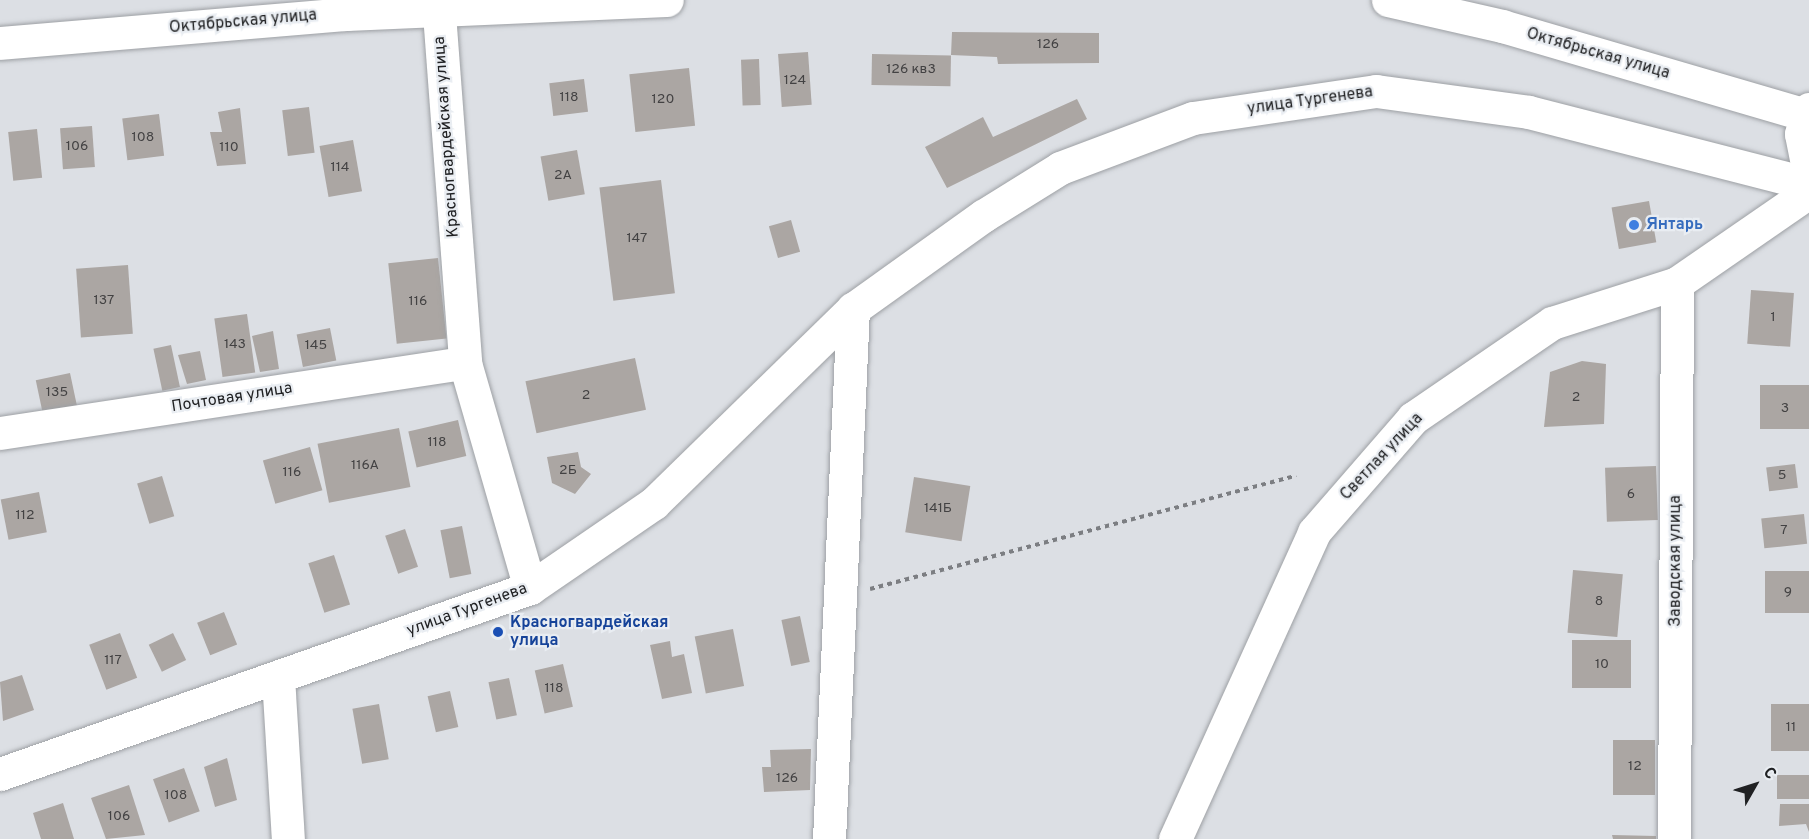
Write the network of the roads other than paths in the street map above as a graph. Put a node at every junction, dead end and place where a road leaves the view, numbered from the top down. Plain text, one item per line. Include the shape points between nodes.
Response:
1 (667, 0) edge
2 (1388, 0) edge
3 (437, 5) edge
4 (0, 43) edge
5 (1807, 112) edge
6 (1809, 174) edge
7 (1809, 184) edge
8 (1809, 192) edge
9 (1677, 284) junction
10 (853, 309) junction
11 (465, 363) junction
12 (0, 433) edge
13 (530, 588) junction
14 (278, 677) junction
15 (0, 774) edge
16 (288, 839) edge
17 (829, 839) edge
18 (1175, 839) edge
19 (1674, 839) edge

1 - 3 street, Октябрьская улица
2 - 5 street, Октябрьская улица via 1502,26
3 - 4 street, Октябрьская улица
3 - 11 street, Красногвардейская улица
5 - 6 street via 1802,152
7 - 10 street, улица Тургенева via 1529,112 1376,91 1193,118 1060,168
8 - 9 street, Светлая улица
9 - 18 street, Светлая улица via 1552,323 1413,418 1314,532
9 - 19 street, Заводская улица
10 - 13 street, улица Тургенева via 654,503
10 - 17 street
11 - 12 street, Почтовая улица
11 - 13 street, Красногвардейская улица
13 - 14 street, улица Тургенева
14 - 15 street, улица Тургенева
14 - 16 street

